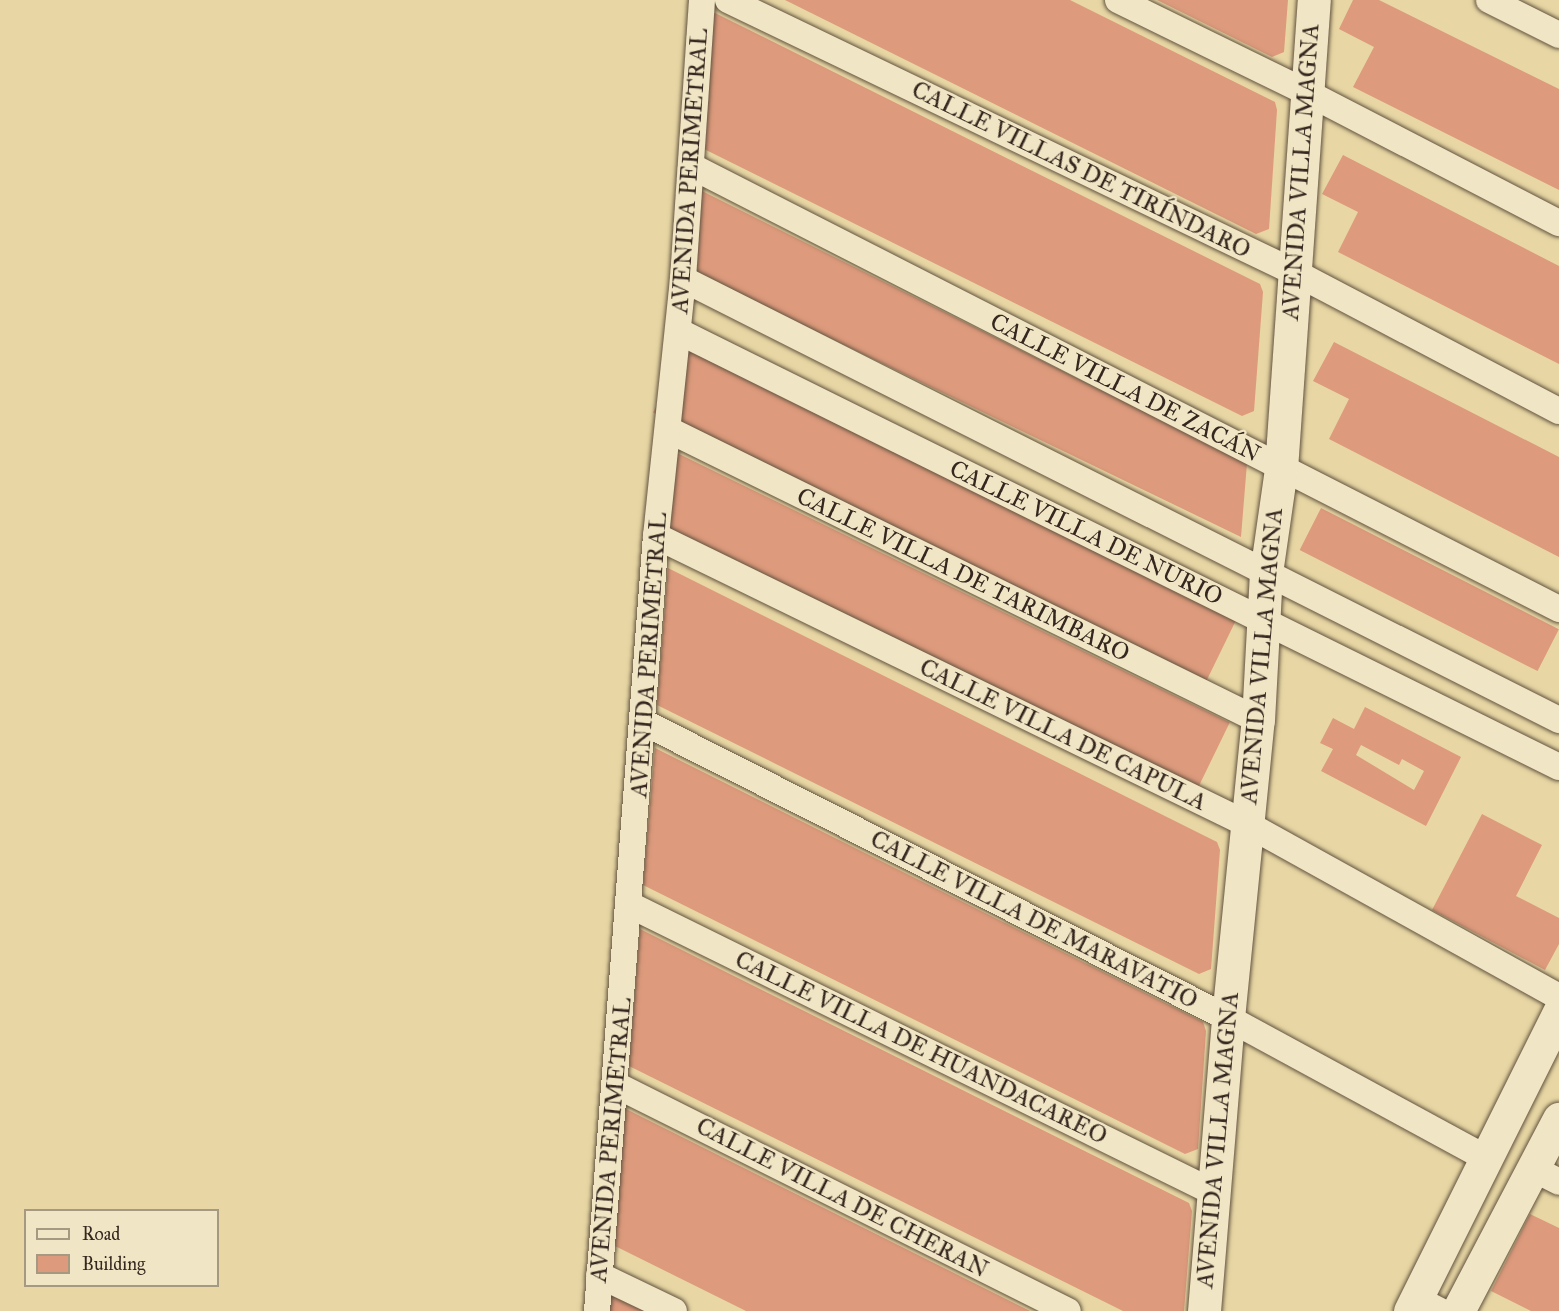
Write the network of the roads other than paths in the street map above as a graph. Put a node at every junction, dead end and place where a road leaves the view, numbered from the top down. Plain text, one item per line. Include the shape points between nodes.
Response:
1 (702, 0) edge
2 (728, 0) edge
3 (1118, 0) edge
4 (1314, 0) edge
5 (1489, 0) edge
6 (1559, 35) edge
7 (1306, 92) junction
8 (691, 166) junction
9 (1559, 223) edge
10 (1294, 272) junction
11 (683, 279) junction
12 (678, 331) junction
13 (1559, 411) edge
14 (669, 429) junction
15 (1281, 469) junction
16 (656, 536) junction
17 (1266, 573) junction
18 (1559, 609) edge
19 (1263, 621) junction
20 (1258, 720) junction
21 (1559, 720) edge
22 (643, 722) junction
23 (1559, 767) edge
24 (1247, 824) junction
25 (630, 905) junction
26 (1559, 996) edge
27 (1559, 1012) edge
28 (1228, 1018) junction
29 (616, 1085) junction
30 (1559, 1119) edge
31 (1486, 1158) junction
32 (1546, 1176) edge
33 (1213, 1192) junction
34 (599, 1275) junction
35 (1422, 1307) edge
36 (597, 1311) edge
37 (674, 1311) edge
38 (1068, 1311) edge
39 (1204, 1311) edge
40 (1458, 1311) edge

1 - 8 street, AVENIDA PERIMETRAL
2 - 10 street, CALLE VILLAS DE TIRÍNDARO
3 - 7 street
4 - 7 street, AVENIDA VILLA MAGNA
5 - 6 street
7 - 9 street
7 - 10 street, AVENIDA VILLA MAGNA
8 - 11 street, AVENIDA PERIMETRAL
8 - 15 street, CALLE VILLA DE ZACÁN
10 - 13 street, CALLE VILLAS DE TIRÍNDARO
10 - 15 street, AVENIDA VILLA MAGNA
11 - 12 street, AVENIDA PERIMETRAL
11 - 17 street, CALLE VILLA DE NURIO
12 - 14 street, AVENIDA PERIMETRAL
12 - 19 street, CALLE VILLA DE NURIO
14 - 16 street, AVENIDA PERIMETRAL
14 - 20 street, CALLE VILLA DE TARIMBARO
15 - 17 street, AVENIDA VILLA MAGNA
15 - 18 street, CALLE VILLA DE ZACÁN
16 - 22 street, AVENIDA PERIMETRAL
16 - 24 street, CALLE VILLA DE CAPULA
17 - 19 street, AVENIDA VILLA MAGNA
17 - 21 street, CALLE VILLA DE NURIO
19 - 20 street, AVENIDA VILLA MAGNA
19 - 23 street, CALLE VILLA DE NURIO
20 - 24 street, AVENIDA VILLA MAGNA
22 - 25 street, AVENIDA PERIMETRAL
22 - 28 street, CALLE VILLA DE MARAVATIO
24 - 26 street, CALLE VILLA DE CAPULA
24 - 28 street, AVENIDA VILLA MAGNA
25 - 29 street, AVENIDA PERIMETRAL
25 - 33 street, CALLE VILLA DE HUANDACAREO
27 - 31 street
28 - 31 street, CALLE VILLA DE MARAVATIO
28 - 33 street, AVENIDA VILLA MAGNA
29 - 34 street, AVENIDA PERIMETRAL
29 - 38 street, CALLE VILLA DE CHERAN
30 - 32 street
31 - 35 street
32 - 40 street
33 - 39 street, AVENIDA VILLA MAGNA
34 - 36 street, AVENIDA PERIMETRAL
34 - 37 street

